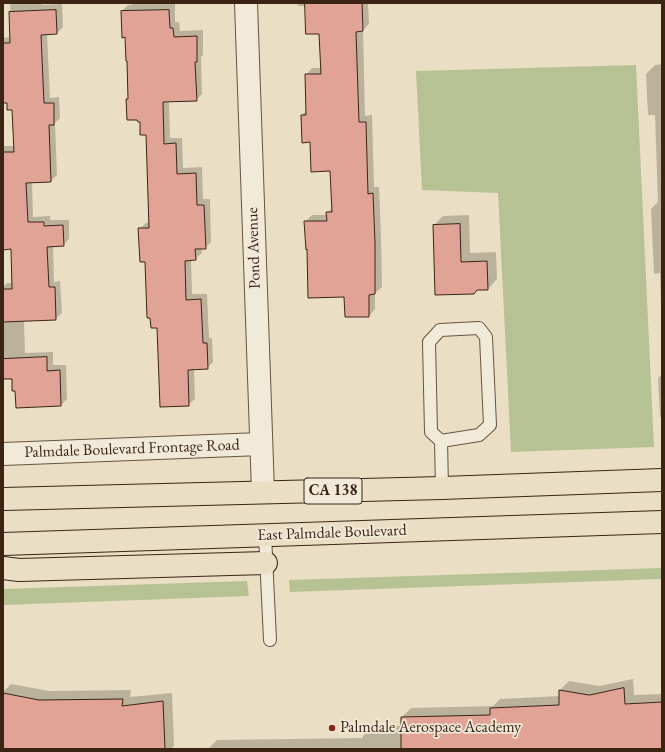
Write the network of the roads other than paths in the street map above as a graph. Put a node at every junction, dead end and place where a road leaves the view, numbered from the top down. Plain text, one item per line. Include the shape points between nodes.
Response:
1 (246, 3) edge
2 (441, 441) junction
3 (261, 444) junction
4 (3, 454) edge
5 (662, 480) edge
6 (442, 488) junction
7 (263, 492) junction
8 (3, 500) edge
9 (660, 523) edge
10 (265, 535) junction
11 (3, 544) edge
12 (266, 563) junction
13 (3, 568) edge
14 (270, 640) dead end

1 - 3 street, Pond Avenue
2 - 2 lane via 431,432 429,342 440,330 479,328 486,337 490,425 480,435
2 - 6 lane
3 - 4 street, Palmdale Boulevard Frontage Road
3 - 7 street, Pond Avenue
5 - 6 highway, CA 138
6 - 7 highway, CA 138
7 - 8 highway, CA 138
9 - 10 highway, East Palmdale Boulevard
10 - 11 highway, East Palmdale Boulevard
10 - 12 lane
12 - 13 highway via 19,570
12 - 14 lane

